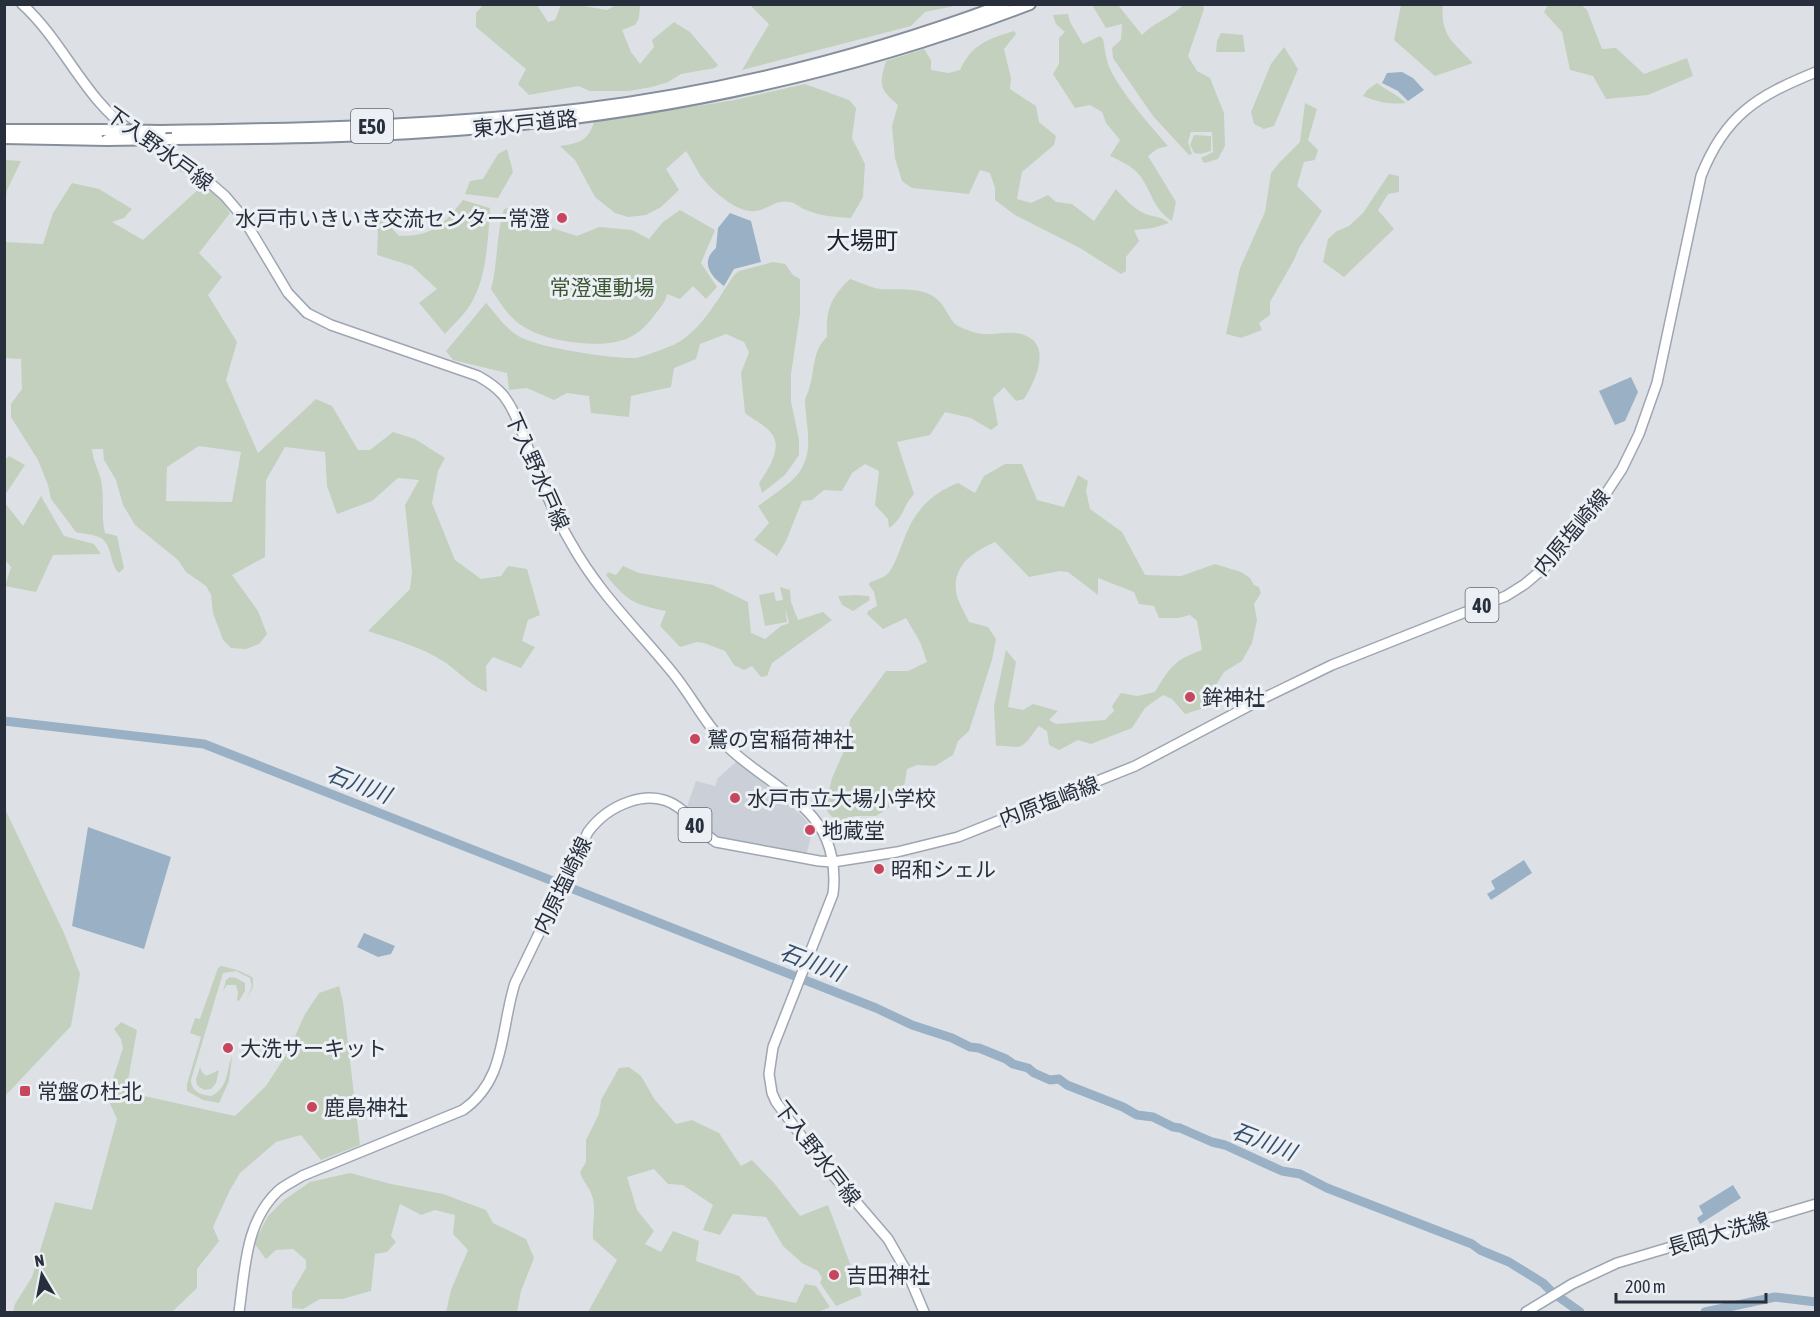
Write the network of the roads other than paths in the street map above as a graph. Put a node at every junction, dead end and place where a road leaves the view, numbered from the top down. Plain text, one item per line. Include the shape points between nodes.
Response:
1 (22, 4) edge
2 (1005, 4) edge
3 (1030, 4) edge
4 (931, 35) junction
5 (1815, 72) edge
6 (583, 113) junction
7 (4, 130) edge
8 (105, 135) junction
9 (4, 138) edge
10 (832, 862) junction
11 (1815, 1204) edge
12 (239, 1312) edge
13 (924, 1312) edge
14 (1526, 1312) edge

1 - 10 main road, 下入野水戸線 via 56,42 109,114 209,182 232,204 288,293 307,313 478,376 503,395 516,417 553,510 589,573 672,672 728,748 816,821
2 - 4 highway, 東水戸道路 / E50
3 - 4 highway, 東水戸道路 / E50
4 - 6 highway, 東水戸道路 / E50 via 828,70
5 - 10 main road, 内原塩崎線 / 40 via 1765,95 1737,118 1715,144 1701,176 1657,383 1640,434 1599,504 1537,575 1506,596 1300,680 1155,757 1099,782 944,841
6 - 8 highway, 東水戸道路 / E50, bridge via 383,126
6 - 8 highway, 東水戸道路 / E50, bridge via 479,129 384,135 172,139
7 - 8 highway, 東水戸道路 / E50
8 - 9 highway, 東水戸道路 / E50
10 - 12 main road, 内原塩崎線 / 40 via 716,842 678,807 661,800 646,799 608,811 588,832 515,983 498,1062 483,1093 463,1110 302,1176 280,1189 254,1224
10 - 13 main road, 下入野水戸線 via 833,894 771,1054 772,1093 802,1139 888,1239
11 - 14 main road, 長岡大洗線 via 1617,1263

